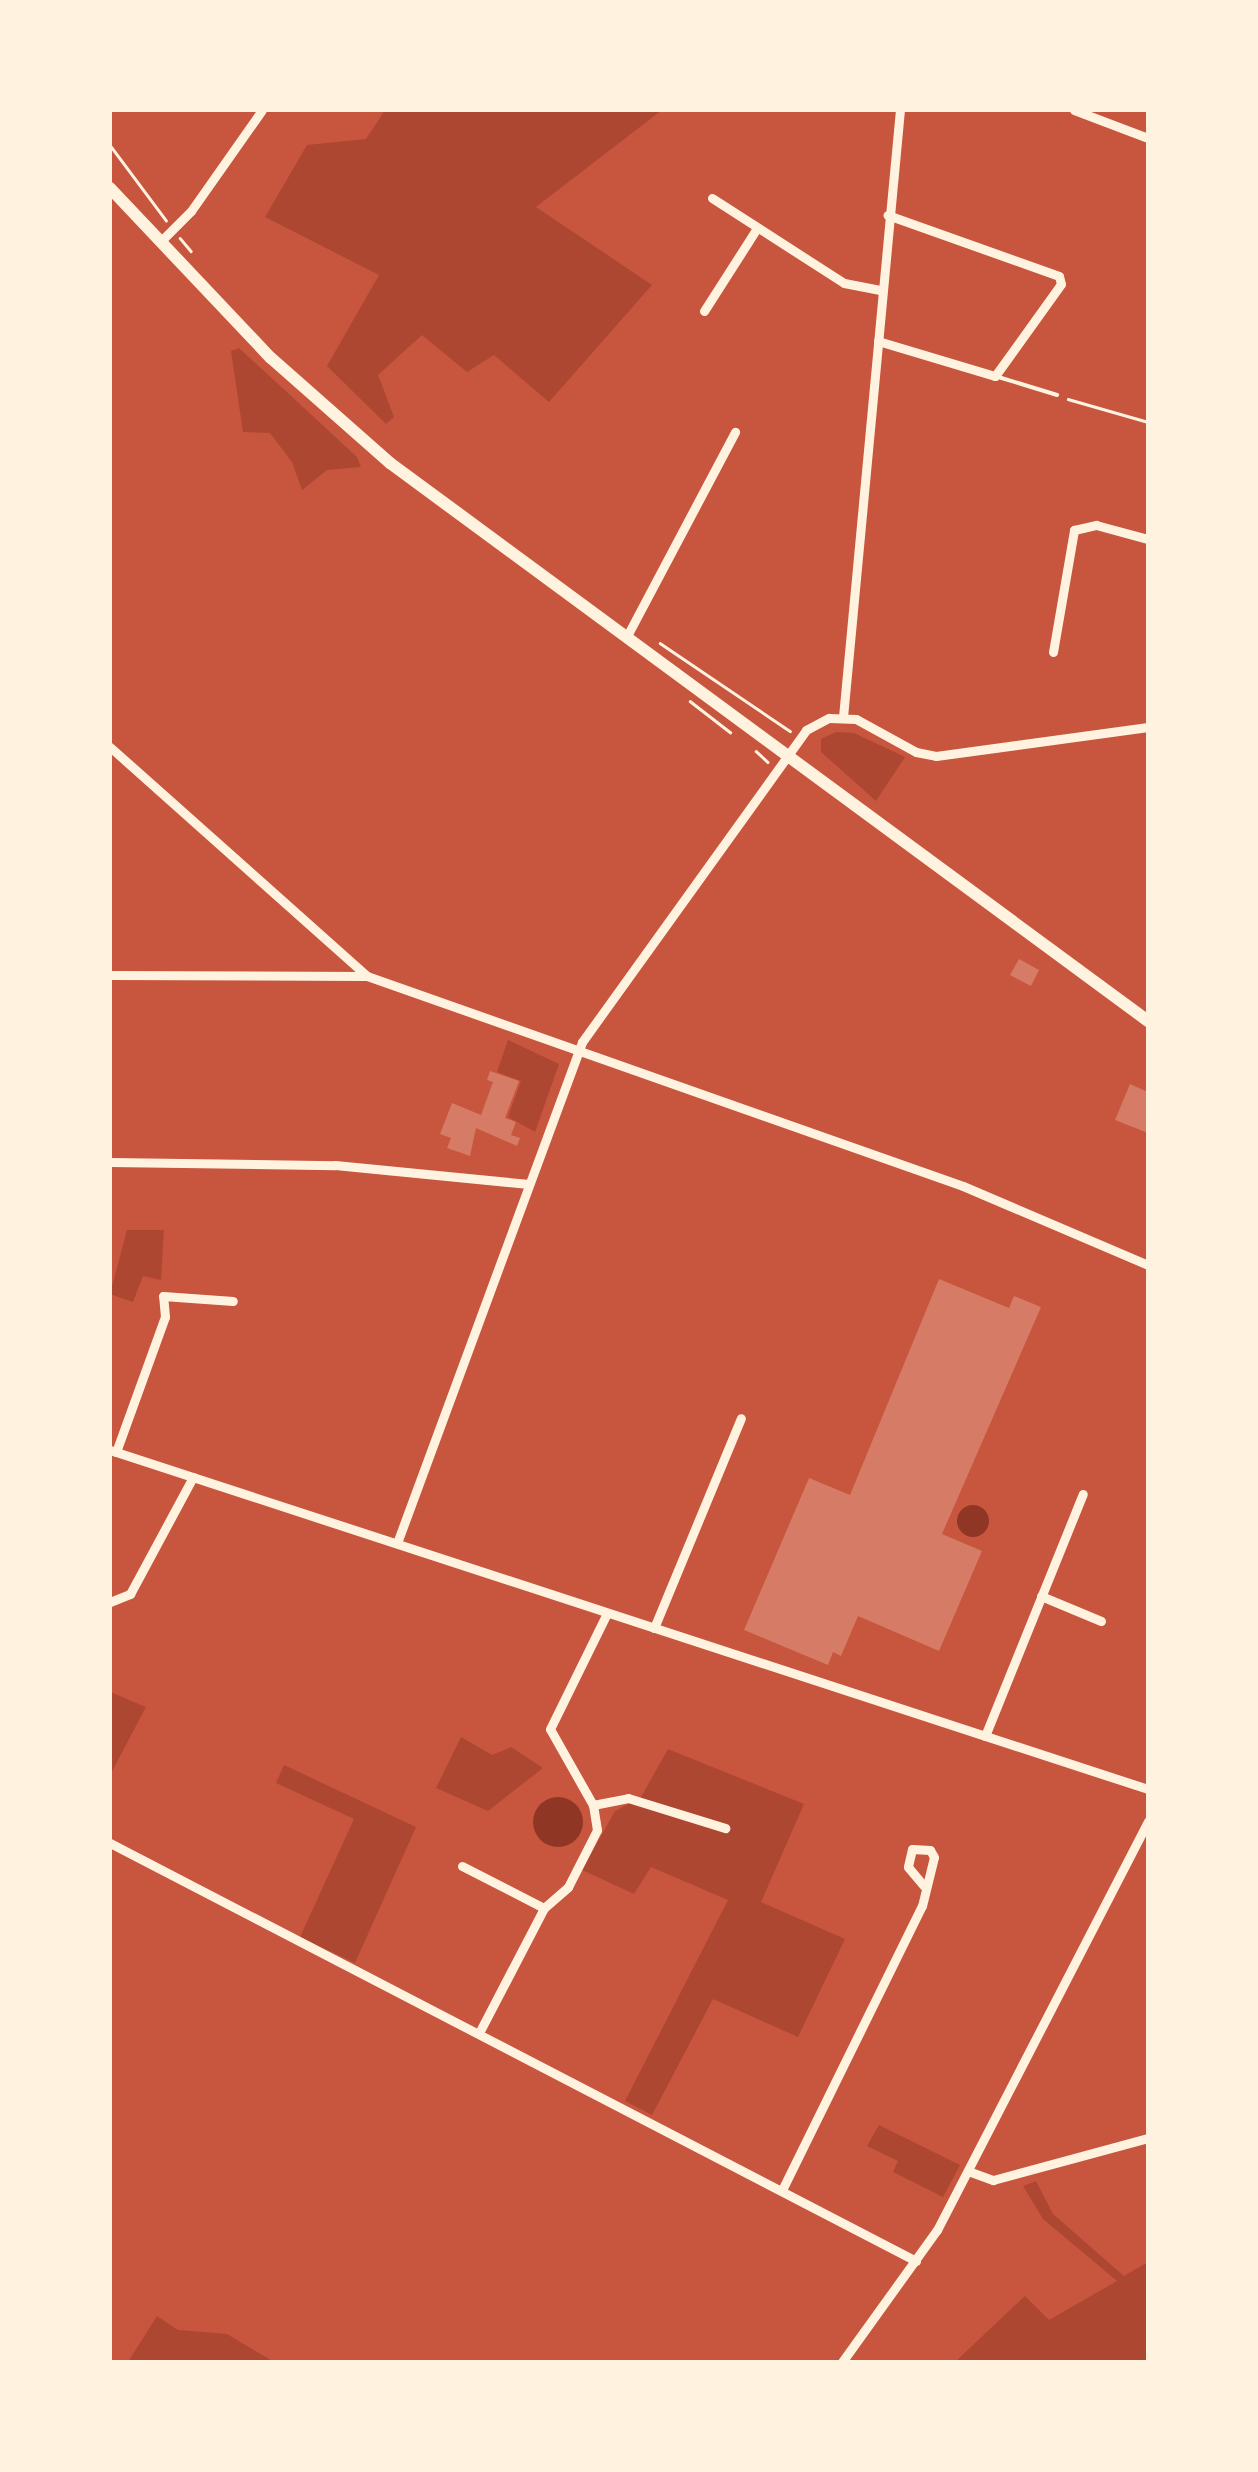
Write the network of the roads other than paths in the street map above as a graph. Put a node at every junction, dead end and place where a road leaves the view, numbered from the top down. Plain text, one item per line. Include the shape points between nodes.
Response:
1 (262, 110) edge
2 (900, 110) edge
3 (1074, 110) edge
4 (1148, 138) edge
5 (110, 188) edge
6 (712, 198) dead end
7 (888, 215) junction
8 (758, 228) junction
9 (160, 242) junction
10 (882, 290) junction
11 (704, 311) dead end
12 (878, 341) junction
13 (995, 376) junction
14 (1057, 396) road end
15 (736, 432) dead end
16 (1148, 539) edge
17 (631, 630) junction
18 (1053, 652) dead end
19 (843, 717) junction
20 (1148, 728) edge
21 (110, 748) edge
22 (788, 752) junction
23 (110, 976) edge
24 (367, 976) junction
25 (1148, 1020) edge
26 (577, 1054) junction
27 (110, 1162) edge
28 (529, 1184) junction
29 (1148, 1265) edge
30 (234, 1301) dead end
31 (740, 1418) dead end
32 (113, 1451) edge
33 (193, 1476) junction
34 (1083, 1494) dead end
35 (397, 1543) junction
36 (1041, 1596) junction
37 (110, 1602) edge
38 (606, 1613) junction
39 (1100, 1620) dead end
40 (654, 1628) junction
41 (985, 1736) junction
42 (1148, 1789) edge
43 (593, 1804) junction
44 (1148, 1821) edge
45 (725, 1828) dead end
46 (110, 1842) edge
47 (462, 1866) dead end
48 (924, 1886) dead end
49 (544, 1908) junction
50 (480, 2031) junction
51 (1148, 2138) edge
52 (968, 2171) junction
53 (783, 2188) junction
54 (916, 2261) junction
55 (842, 2362) edge

1 - 9 street
2 - 7 street
3 - 4 street
5 - 9 main road
6 - 8 street
7 - 10 street
7 - 13 street via 1059,276 1059,289
8 - 10 street via 844,283
8 - 11 street
9 - 17 main road via 353,432
10 - 12 street
12 - 13 street
12 - 19 street
13 - 14 lane
15 - 17 street
16 - 18 street via 1096,525 1074,530
17 - 22 main road
19 - 20 street via 936,756
19 - 22 street via 816,723
21 - 24 street
22 - 25 main road
22 - 26 street
23 - 24 street
24 - 26 street
26 - 28 street
26 - 29 street via 964,1186
27 - 28 street via 335,1165
28 - 35 street
30 - 32 street via 164,1296 165,1318
31 - 40 street
32 - 33 street
33 - 35 street
33 - 37 street via 130,1594
34 - 36 street via 1084,1506
35 - 38 street
36 - 39 street
36 - 41 street
38 - 40 street
38 - 43 street via 550,1729
40 - 41 street
41 - 42 street
43 - 45 street via 628,1798
43 - 49 street via 597,1830 568,1887
44 - 52 street
46 - 50 street
47 - 49 street
48 - 53 street via 922,1906
49 - 50 street
50 - 53 street
51 - 52 street via 993,2180
52 - 54 street
53 - 54 street
54 - 55 street

